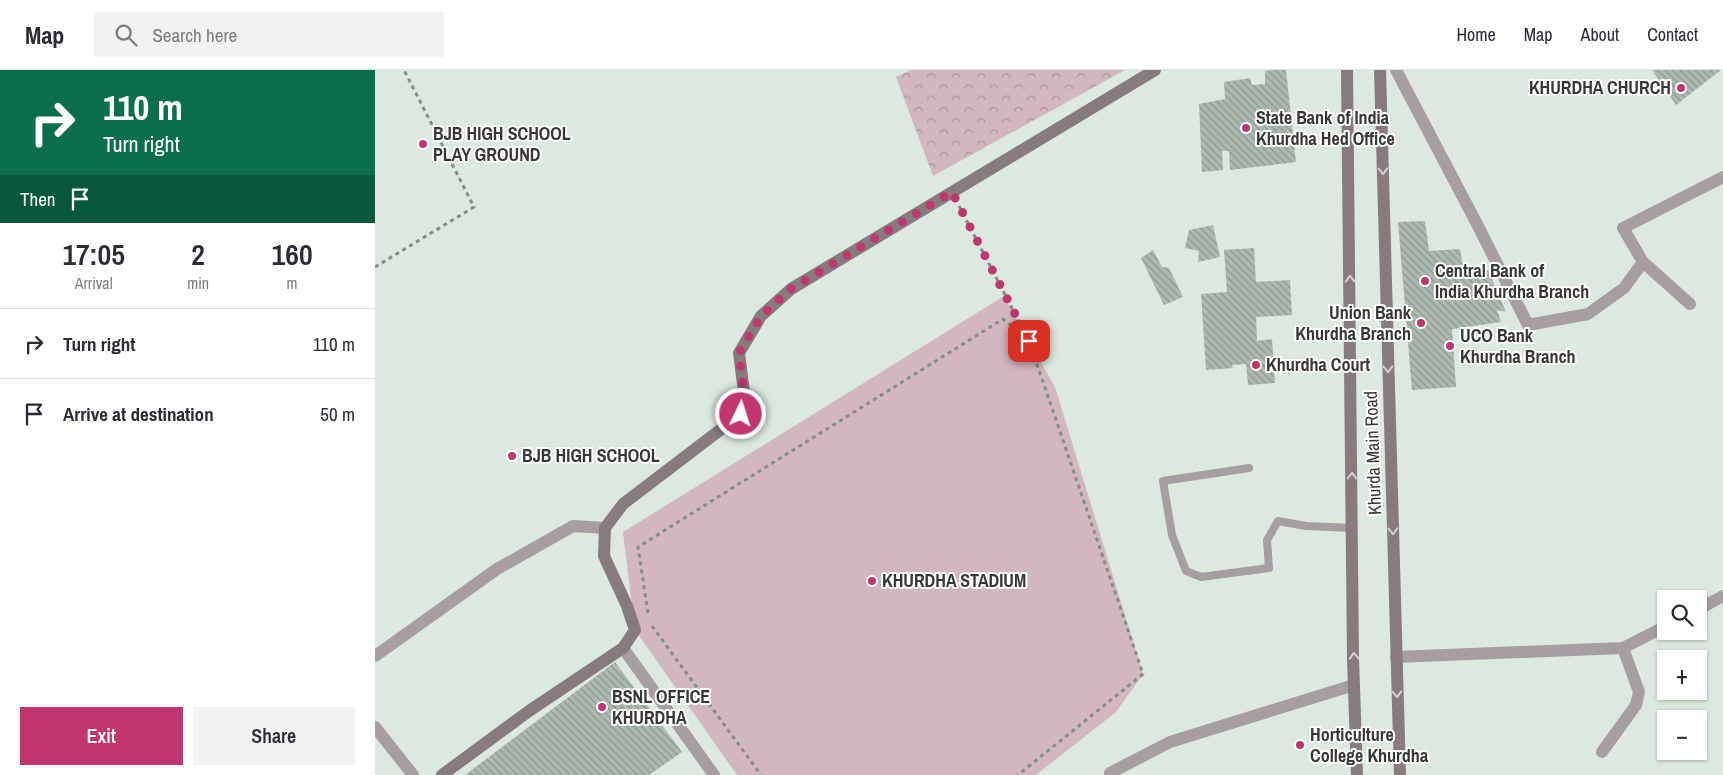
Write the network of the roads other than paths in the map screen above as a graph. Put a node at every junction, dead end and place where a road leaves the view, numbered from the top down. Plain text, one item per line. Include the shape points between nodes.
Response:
1 (1155, 70) edge
2 (1347, 70) edge
3 (1380, 70) edge
4 (1395, 70) edge
5 (1723, 177) edge
6 (1643, 262) junction
7 (1690, 304) dead end
8 (1249, 468) dead end
9 (605, 528) junction
10 (1353, 528) junction
11 (1723, 596) edge
12 (1707, 605) edge
13 (1657, 631) edge
14 (623, 648) junction
15 (1623, 648) junction
16 (375, 656) edge
17 (1396, 657) junction
18 (1354, 685) junction
19 (375, 727) edge
20 (1601, 752) dead end
21 (1109, 772) dead end
22 (413, 775) edge
23 (442, 775) edge
24 (714, 775) edge
25 (1357, 775) edge
26 (1400, 775) edge

1 - 9 main road via 791,289 761,316 739,353 745,400 741,414 623,504
10 -> 2 main road, Khurda Main Road
3 -> 17 main road, Khurda Main Road
4 - 6 street via 1528,325 1588,314 1624,288
5 - 6 street via 1623,228
6 - 7 street
8 - 10 lane via 1163,482 1172,535 1186,571 1201,577 1269,568 1267,540 1278,521
9 - 14 main road via 604,556 635,630
9 - 16 street via 573,526 497,569
18 -> 10 main road, Khurda Main Road
11 - 12 street
13 - 15 street
14 - 23 main road
14 - 24 street
15 - 17 street
15 - 20 street via 1639,692 1637,705
17 -> 26 main road, Khurda Main Road
18 - 21 street via 1170,742
18 - 25 main road, Khurda Main Road
19 - 22 street

